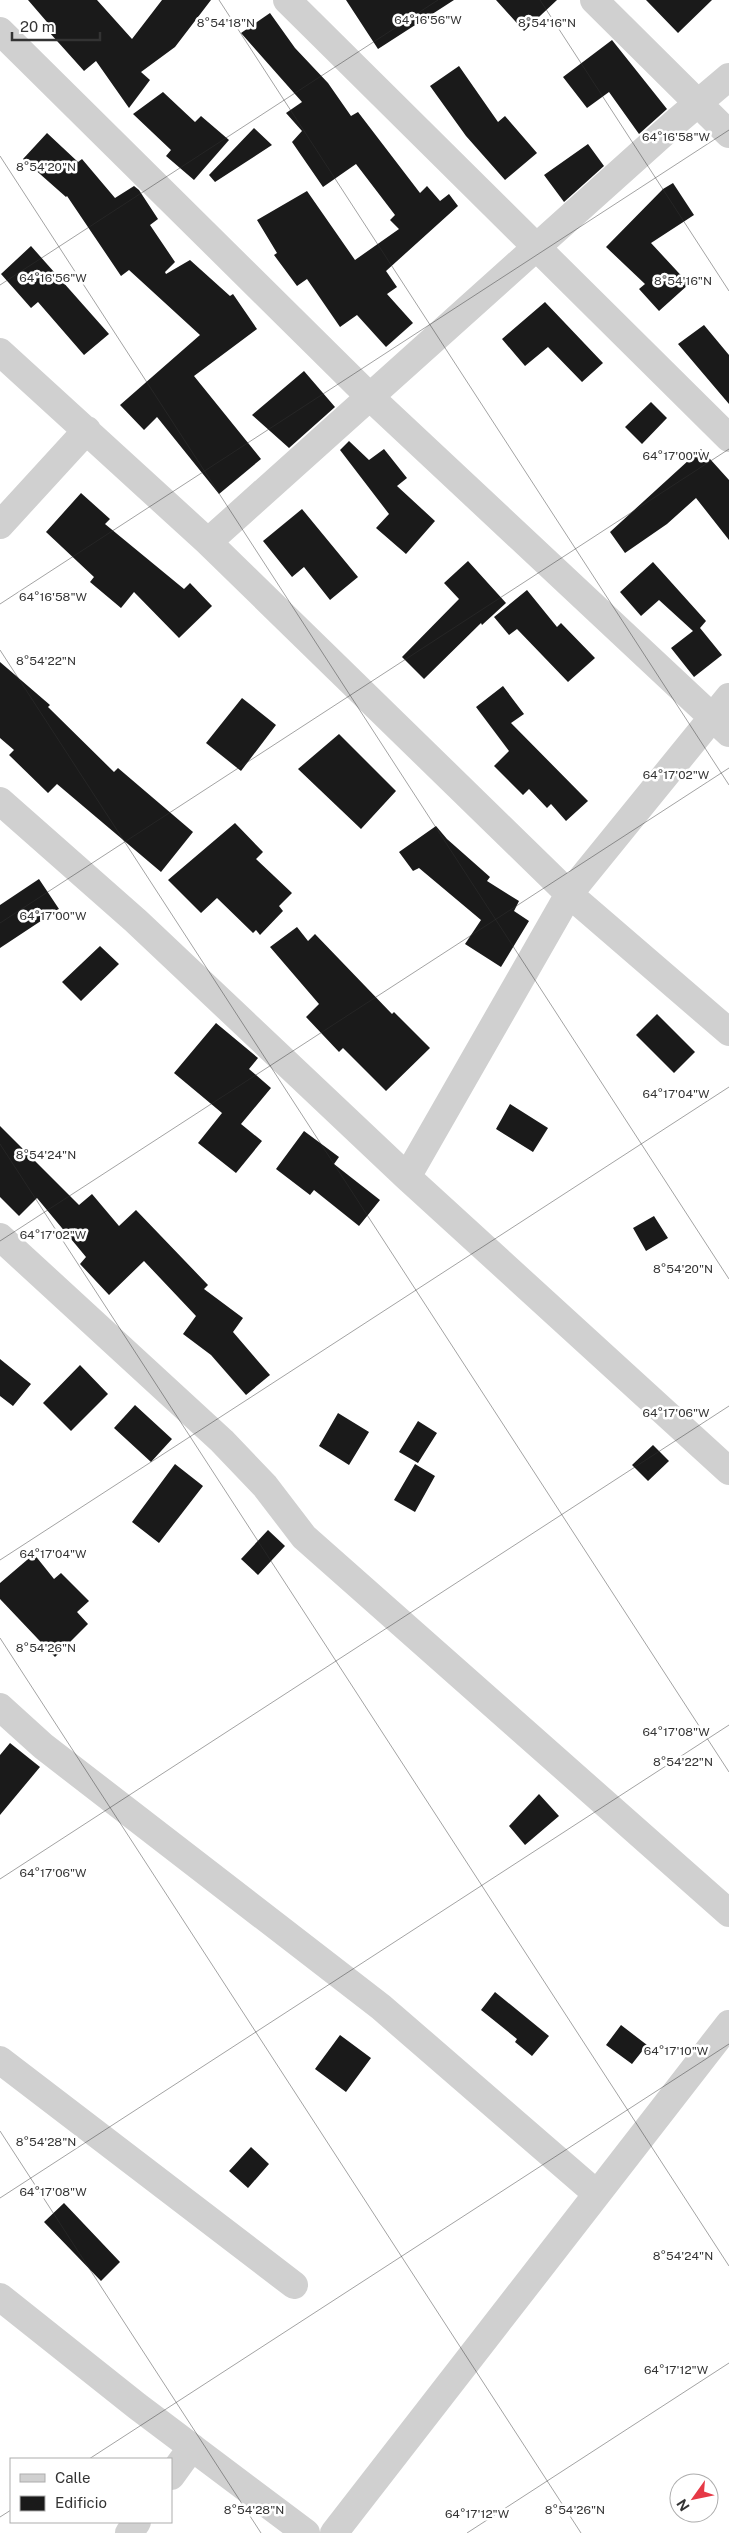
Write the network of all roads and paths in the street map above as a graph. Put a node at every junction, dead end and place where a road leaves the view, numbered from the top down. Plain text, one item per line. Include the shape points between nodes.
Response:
1 (287, 0) edge
2 (594, 0) edge
3 (0, 31) edge
4 (729, 77) edge
5 (698, 103) junction
6 (729, 134) edge
7 (537, 247) junction
8 (0, 352) edge
9 (370, 397) junction
10 (87, 430) junction
11 (729, 438) edge
12 (0, 525) edge
13 (208, 542) junction
14 (724, 716) edge
15 (0, 801) edge
16 (569, 894) junction
17 (729, 1032) edge
18 (407, 1177) junction
19 (0, 1238) edge
20 (729, 1471) edge
21 (0, 1708) edge
22 (729, 1914) edge
23 (729, 2024) edge
24 (0, 2060) edge
25 (597, 2194) junction
26 (294, 2285) dead end
27 (0, 2297) edge
28 (192, 2447) junction
29 (172, 2475) edge
30 (306, 2533) edge
31 (334, 2533) edge

1 - 7 street
2 - 5 street
3 - 9 street
4 - 5 street
5 - 6 street
5 - 7 street
7 - 9 street
7 - 11 street
8 - 10 street
9 - 13 street
9 - 14 street
10 - 12 street
10 - 13 street
13 - 16 street
14 - 16 street
15 - 18 street via 136,921
16 - 17 street
16 - 18 street
18 - 20 street
19 - 22 street via 222,1441 264,1486 304,1537
21 - 25 street via 43,1746 382,2007
23 - 25 street
24 - 26 street
25 - 31 street
27 - 28 street
28 - 29 street
28 - 30 street

